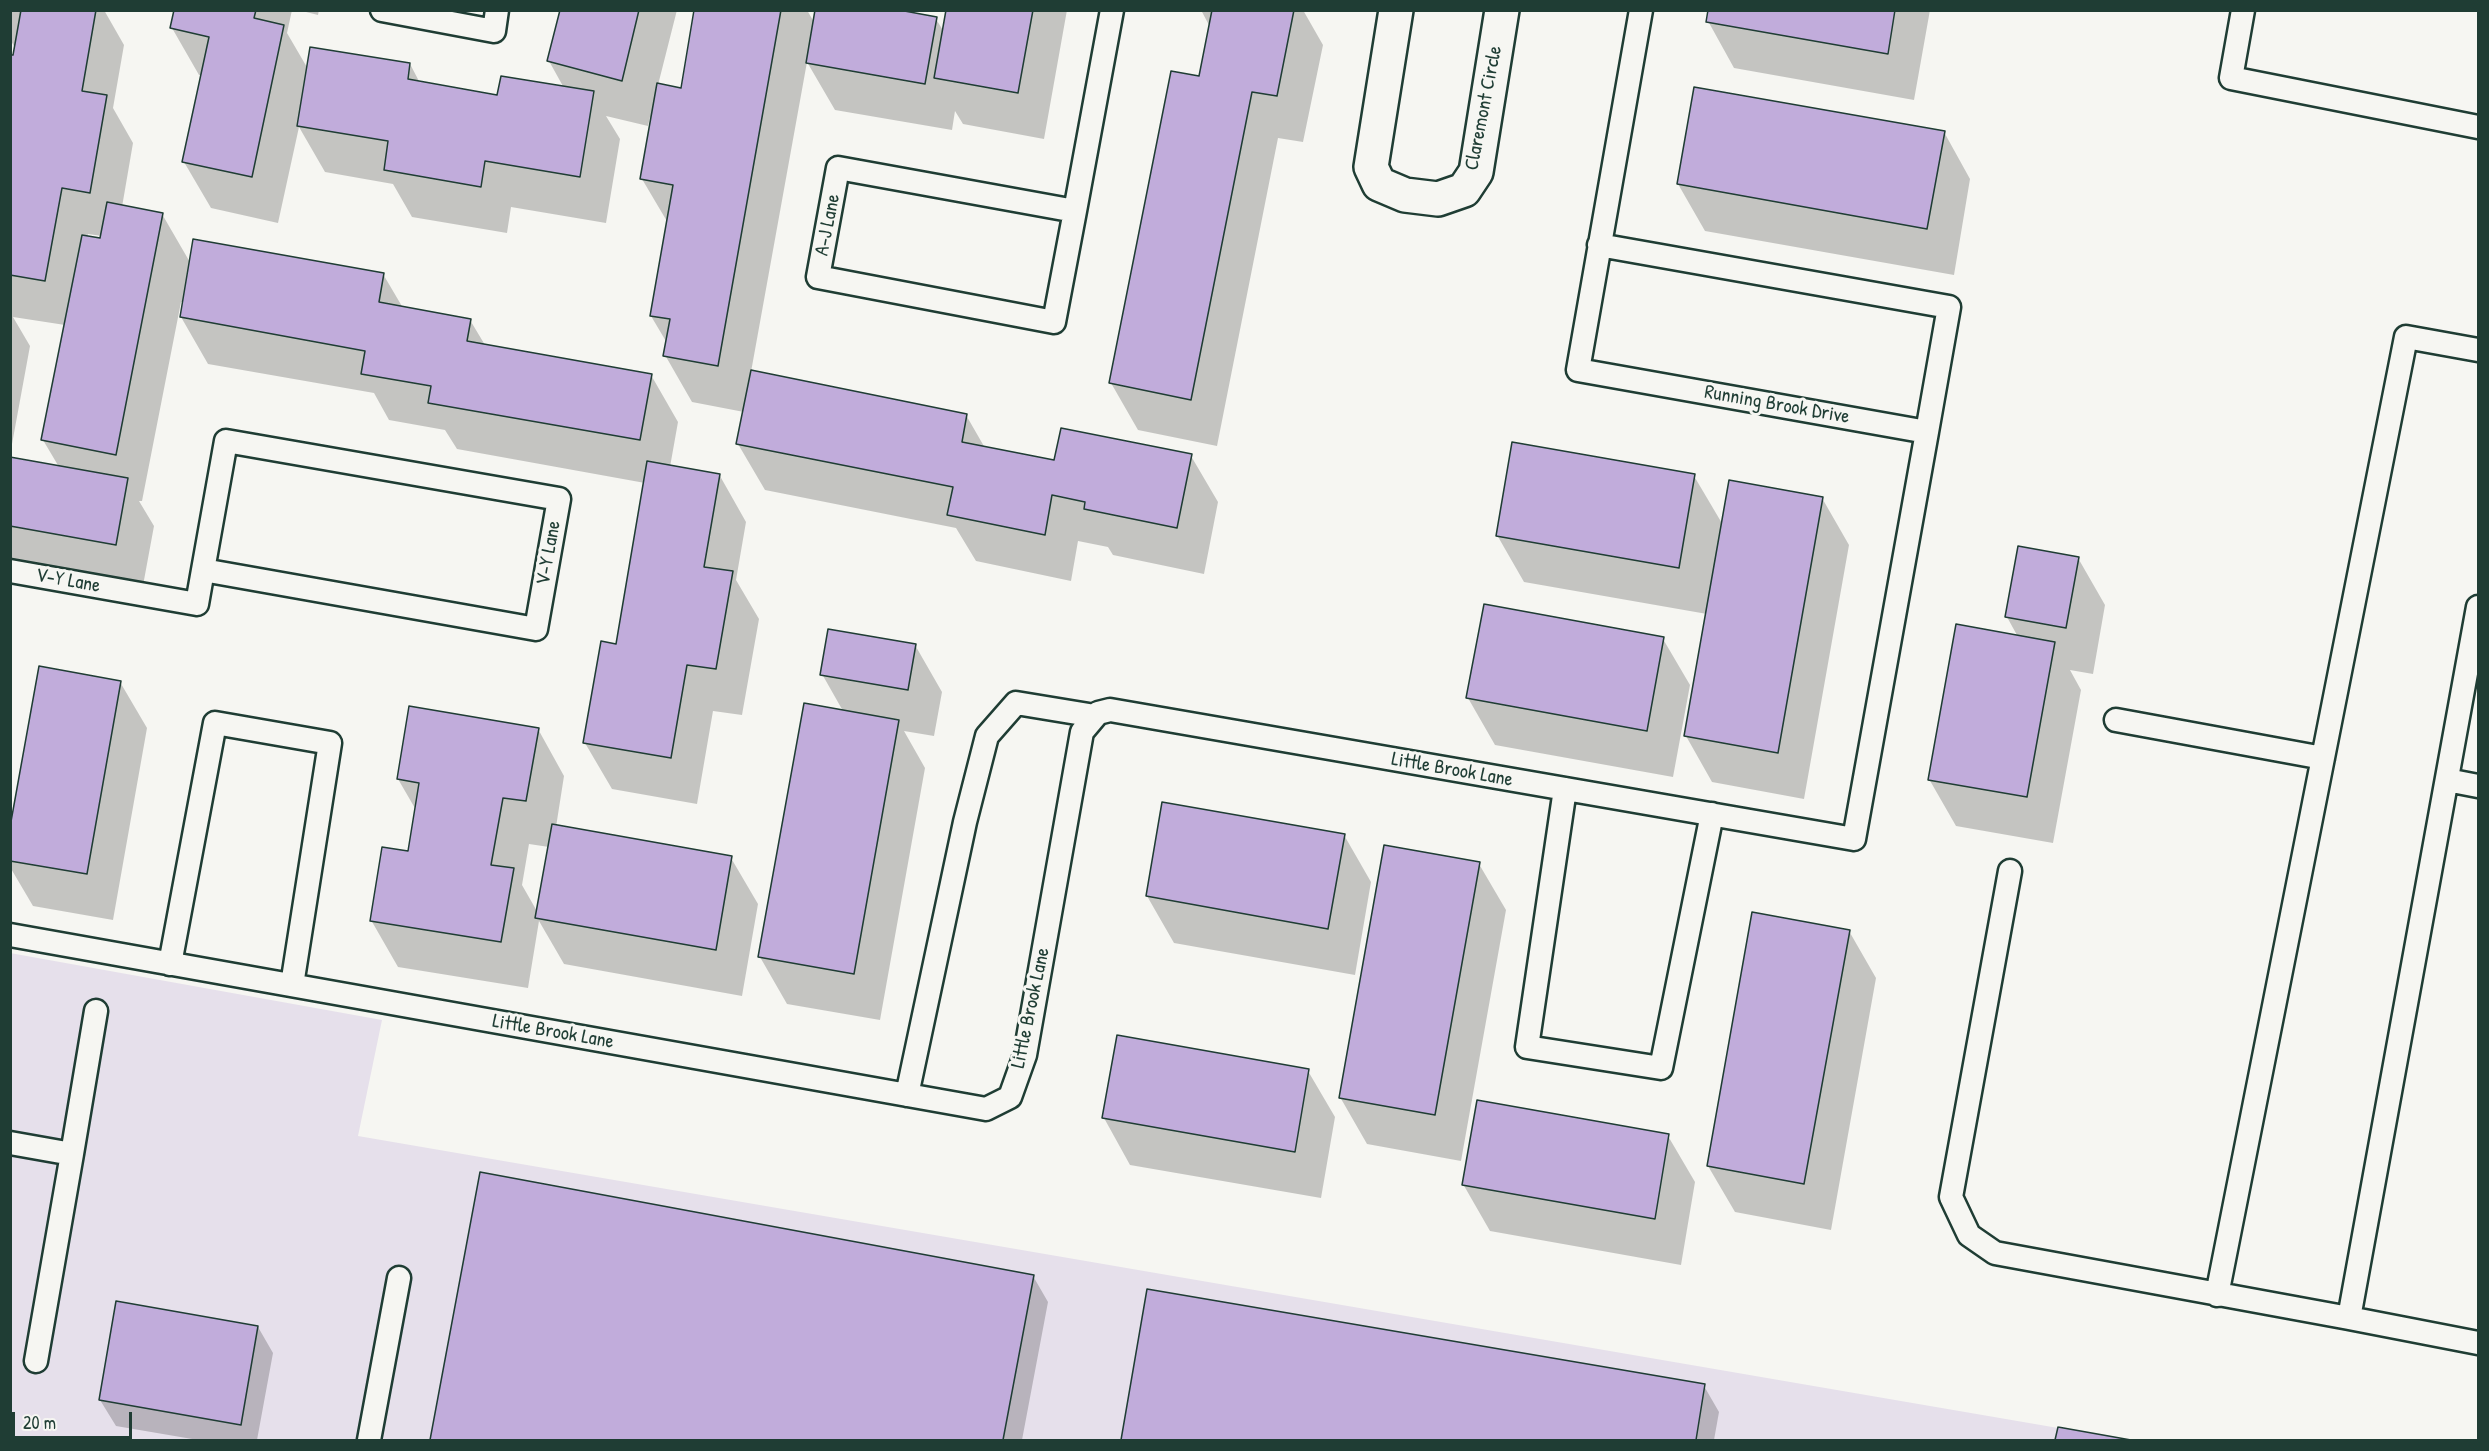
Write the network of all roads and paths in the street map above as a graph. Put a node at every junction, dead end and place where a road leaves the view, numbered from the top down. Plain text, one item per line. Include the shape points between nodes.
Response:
1 (382, 10) edge
2 (497, 10) edge
3 (1112, 10) edge
4 (1396, 10) edge
5 (1502, 10) edge
6 (1641, 10) edge
7 (2243, 10) edge
8 (2478, 127) edge
9 (1075, 211) junction
10 (1599, 245) junction
11 (2478, 350) edge
12 (1927, 432) junction
13 (203, 570) junction
14 (10, 571) edge
15 (2478, 608) edge
16 (1095, 716) junction
17 (2116, 720) dead end
18 (2323, 758) junction
19 (2447, 780) junction
20 (2478, 786) edge
21 (1565, 789) junction
22 (1712, 814) junction
23 (2010, 871) dead end
24 (10, 935) edge
25 (170, 963) junction
26 (292, 985) junction
27 (96, 1011) dead end
28 (907, 1095) junction
29 (10, 1143) edge
30 (72, 1154) junction
31 (399, 1278) dead end
32 (2217, 1294) junction
33 (2349, 1318) junction
34 (2478, 1343) edge
35 (36, 1361) dead end
36 (369, 1440) edge

1 - 2 lane via 494,31
3 - 9 lane, A-J Lane
4 - 5 street, Claremont Circle via 1371,167 1379,184 1406,195 1438,199 1464,190 1476,172
6 - 10 lane, Running Brook Drive
7 - 8 lane via 2231,78
9 - 9 lane, A-J Lane via 1054,322 818,278 838,168
10 - 12 lane, Running Brook Drive via 1578,370
10 - 12 lane via 1948,307
11 - 18 lane via 2406,337
12 - 22 lane, Little Brook Lane via 1854,839
13 - 13 lane, V-Y Lane via 226,441 559,500 536,629
13 - 14 lane, V-Y Lane via 197,604
15 - 19 lane
16 - 21 lane, Little Brook Lane via 1110,710
16 - 28 lane via 1016,703 987,736
16 - 28 lane, Little Brook Lane via 1082,732 1025,1055 1010,1097 986,1109
17 - 18 lane
18 - 32 lane
19 - 20 lane
19 - 33 lane
21 - 22 lane, Little Brook Lane
21 - 22 lane via 1527,1047 1661,1068
23 - 32 lane via 1951,1197 1969,1235 1995,1253
24 - 25 lane, Little Brook Lane
25 - 26 lane, Little Brook Lane
25 - 26 lane via 215,723 330,743
26 - 28 lane, Little Brook Lane
27 - 30 lane
29 - 30 lane
30 - 35 lane
31 - 36 lane
32 - 33 lane
33 - 34 lane

